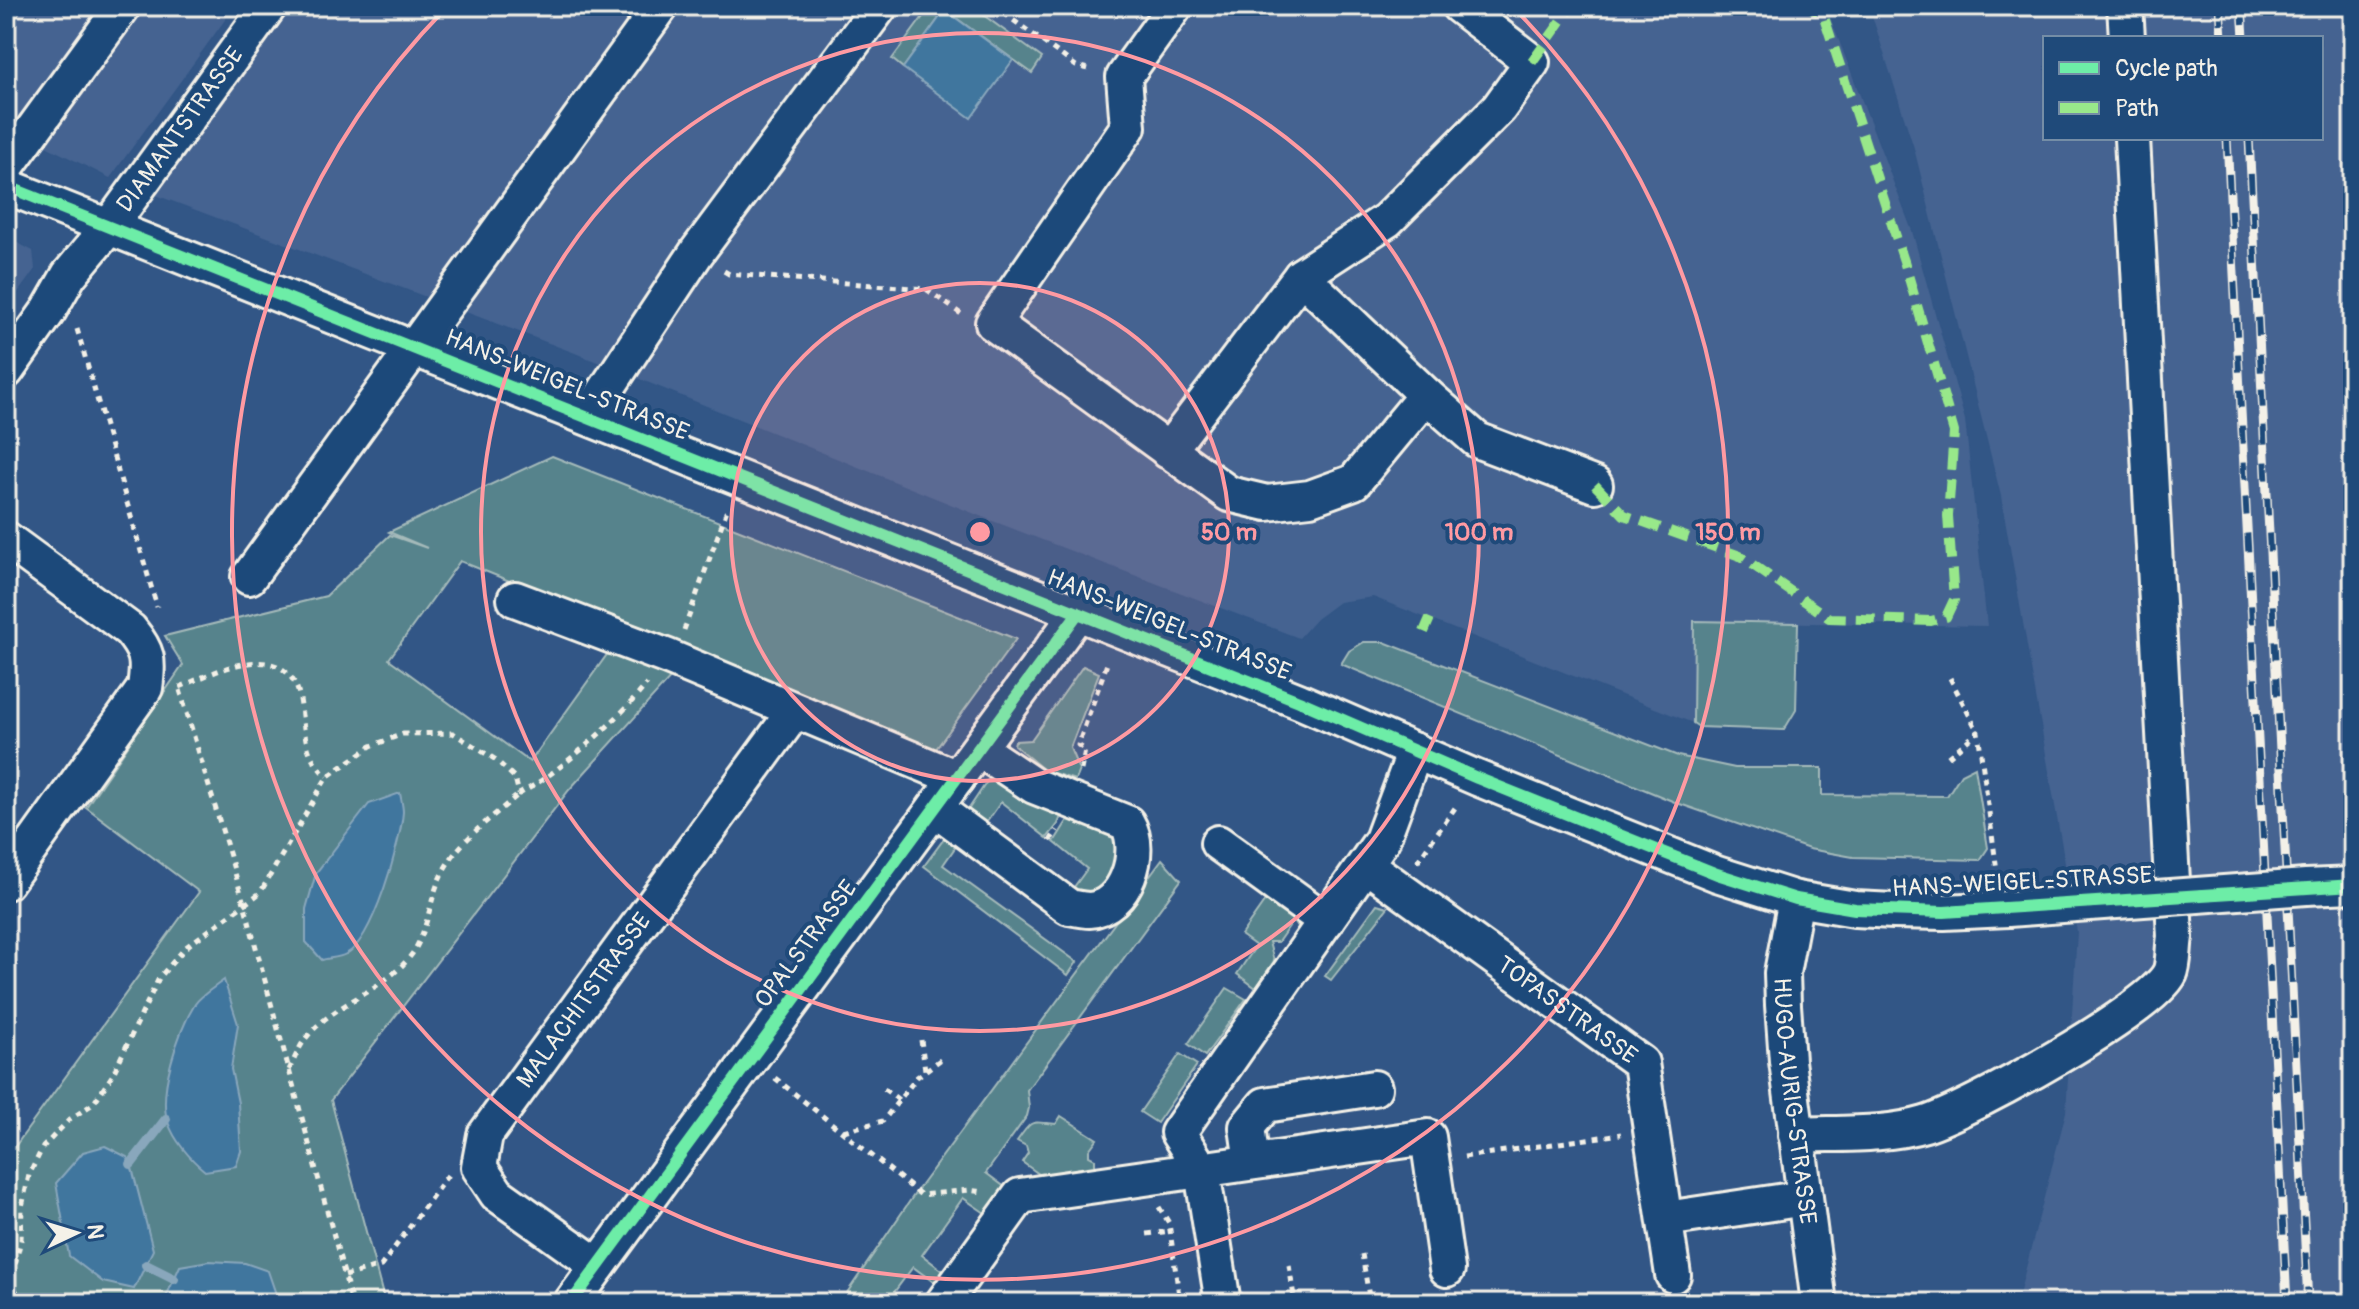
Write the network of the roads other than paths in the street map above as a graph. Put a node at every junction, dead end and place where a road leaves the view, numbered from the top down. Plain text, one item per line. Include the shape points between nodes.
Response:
1 (123, 6) edge
2 (269, 6) edge
3 (661, 6) edge
4 (880, 6) edge
5 (1176, 6) edge
6 (1459, 6) edge
7 (2125, 6) edge
8 (2127, 36) edge
9 (2132, 140) edge
10 (6, 167) edge
11 (6, 186) edge
12 (109, 227) junction
13 (1301, 276) junction
14 (415, 348) junction
15 (6, 371) edge
16 (1426, 395) junction
17 (588, 417) junction
18 (1168, 451) junction
19 (1595, 485) dead end
20 (6, 539) edge
21 (249, 577) dead end
22 (515, 599) dead end
23 (1078, 613) junction
24 (794, 712) junction
25 (979, 749) junction
26 (1415, 751) junction
27 (957, 778) junction
28 (935, 808) junction
29 (1218, 843) dead end
30 (1379, 875) junction
31 (6, 882) edge
32 (2353, 885) edge
33 (1796, 899) junction
34 (1326, 921) junction
35 (1374, 1088) dead end
36 (1796, 1135) junction
37 (1252, 1162) junction
38 (1202, 1171) junction
39 (1805, 1198) junction
40 (1666, 1219) junction
41 (598, 1266) junction
42 (1447, 1269) dead end
43 (1673, 1275) dead end
44 (571, 1303) edge
45 (943, 1303) edge
46 (1223, 1303) edge
47 (1819, 1303) edge

1 - 10 street
2 - 12 street, DIAMANTSTRASSE
3 - 14 street
4 - 17 street via 697,252
5 - 18 street via 1124,77 1128,127 993,323
6 - 13 street via 1532,62 1499,108 1387,220
7 - 8 street
9 - 36 street via 2175,937 2169,974 2120,1019 2004,1087 1927,1124
11 - 12 street, HANS-WEIGEL-STRASSE
12 - 14 street, HANS-WEIGEL-STRASSE
12 - 15 street, DIAMANTSTRASSE via 69,275
13 - 16 street
13 - 18 street
14 - 17 street, HANS-WEIGEL-STRASSE
14 - 21 street
16 - 18 street via 1354,482 1310,498 1267,503 1229,494
16 - 19 street via 1477,440
17 - 23 street, HANS-WEIGEL-STRASSE
20 - 31 street via 130,630 145,648 148,666 145,688
22 - 24 street
23 - 25 street, OPALSTRASSE
23 - 26 street, HANS-WEIGEL-STRASSE
24 - 27 street
24 - 41 street, MALACHITSTRASSE via 485,1135 479,1167 497,1194
25 - 27 street, OPALSTRASSE
25 - 28 street via 1034,786 1127,823 1135,854 1125,884 1106,904 1090,910 1069,907
26 - 30 street via 1382,840
26 - 33 street, HANS-WEIGEL-STRASSE via 1717,874
27 - 28 street, OPALSTRASSE
28 - 41 street, OPALSTRASSE
29 - 34 street
30 - 34 street
30 - 40 street, TOPASSTRASSE via 1641,1063
32 - 33 street, HANS-WEIGEL-STRASSE, bridge via 2004,909 1894,911
33 - 36 street, HUGO-AURIG-STRASSE via 1782,973
34 - 38 street via 1178,1133
35 - 37 street via 1265,1105 1247,1127
36 - 39 street, HUGO-AURIG-STRASSE
37 - 38 street
37 - 42 street via 1428,1137
38 - 45 street via 1020,1196
38 - 46 street
39 - 40 street
39 - 47 street, HUGO-AURIG-STRASSE
40 - 43 street, TOPASSTRASSE
41 - 44 street, OPALSTRASSE

